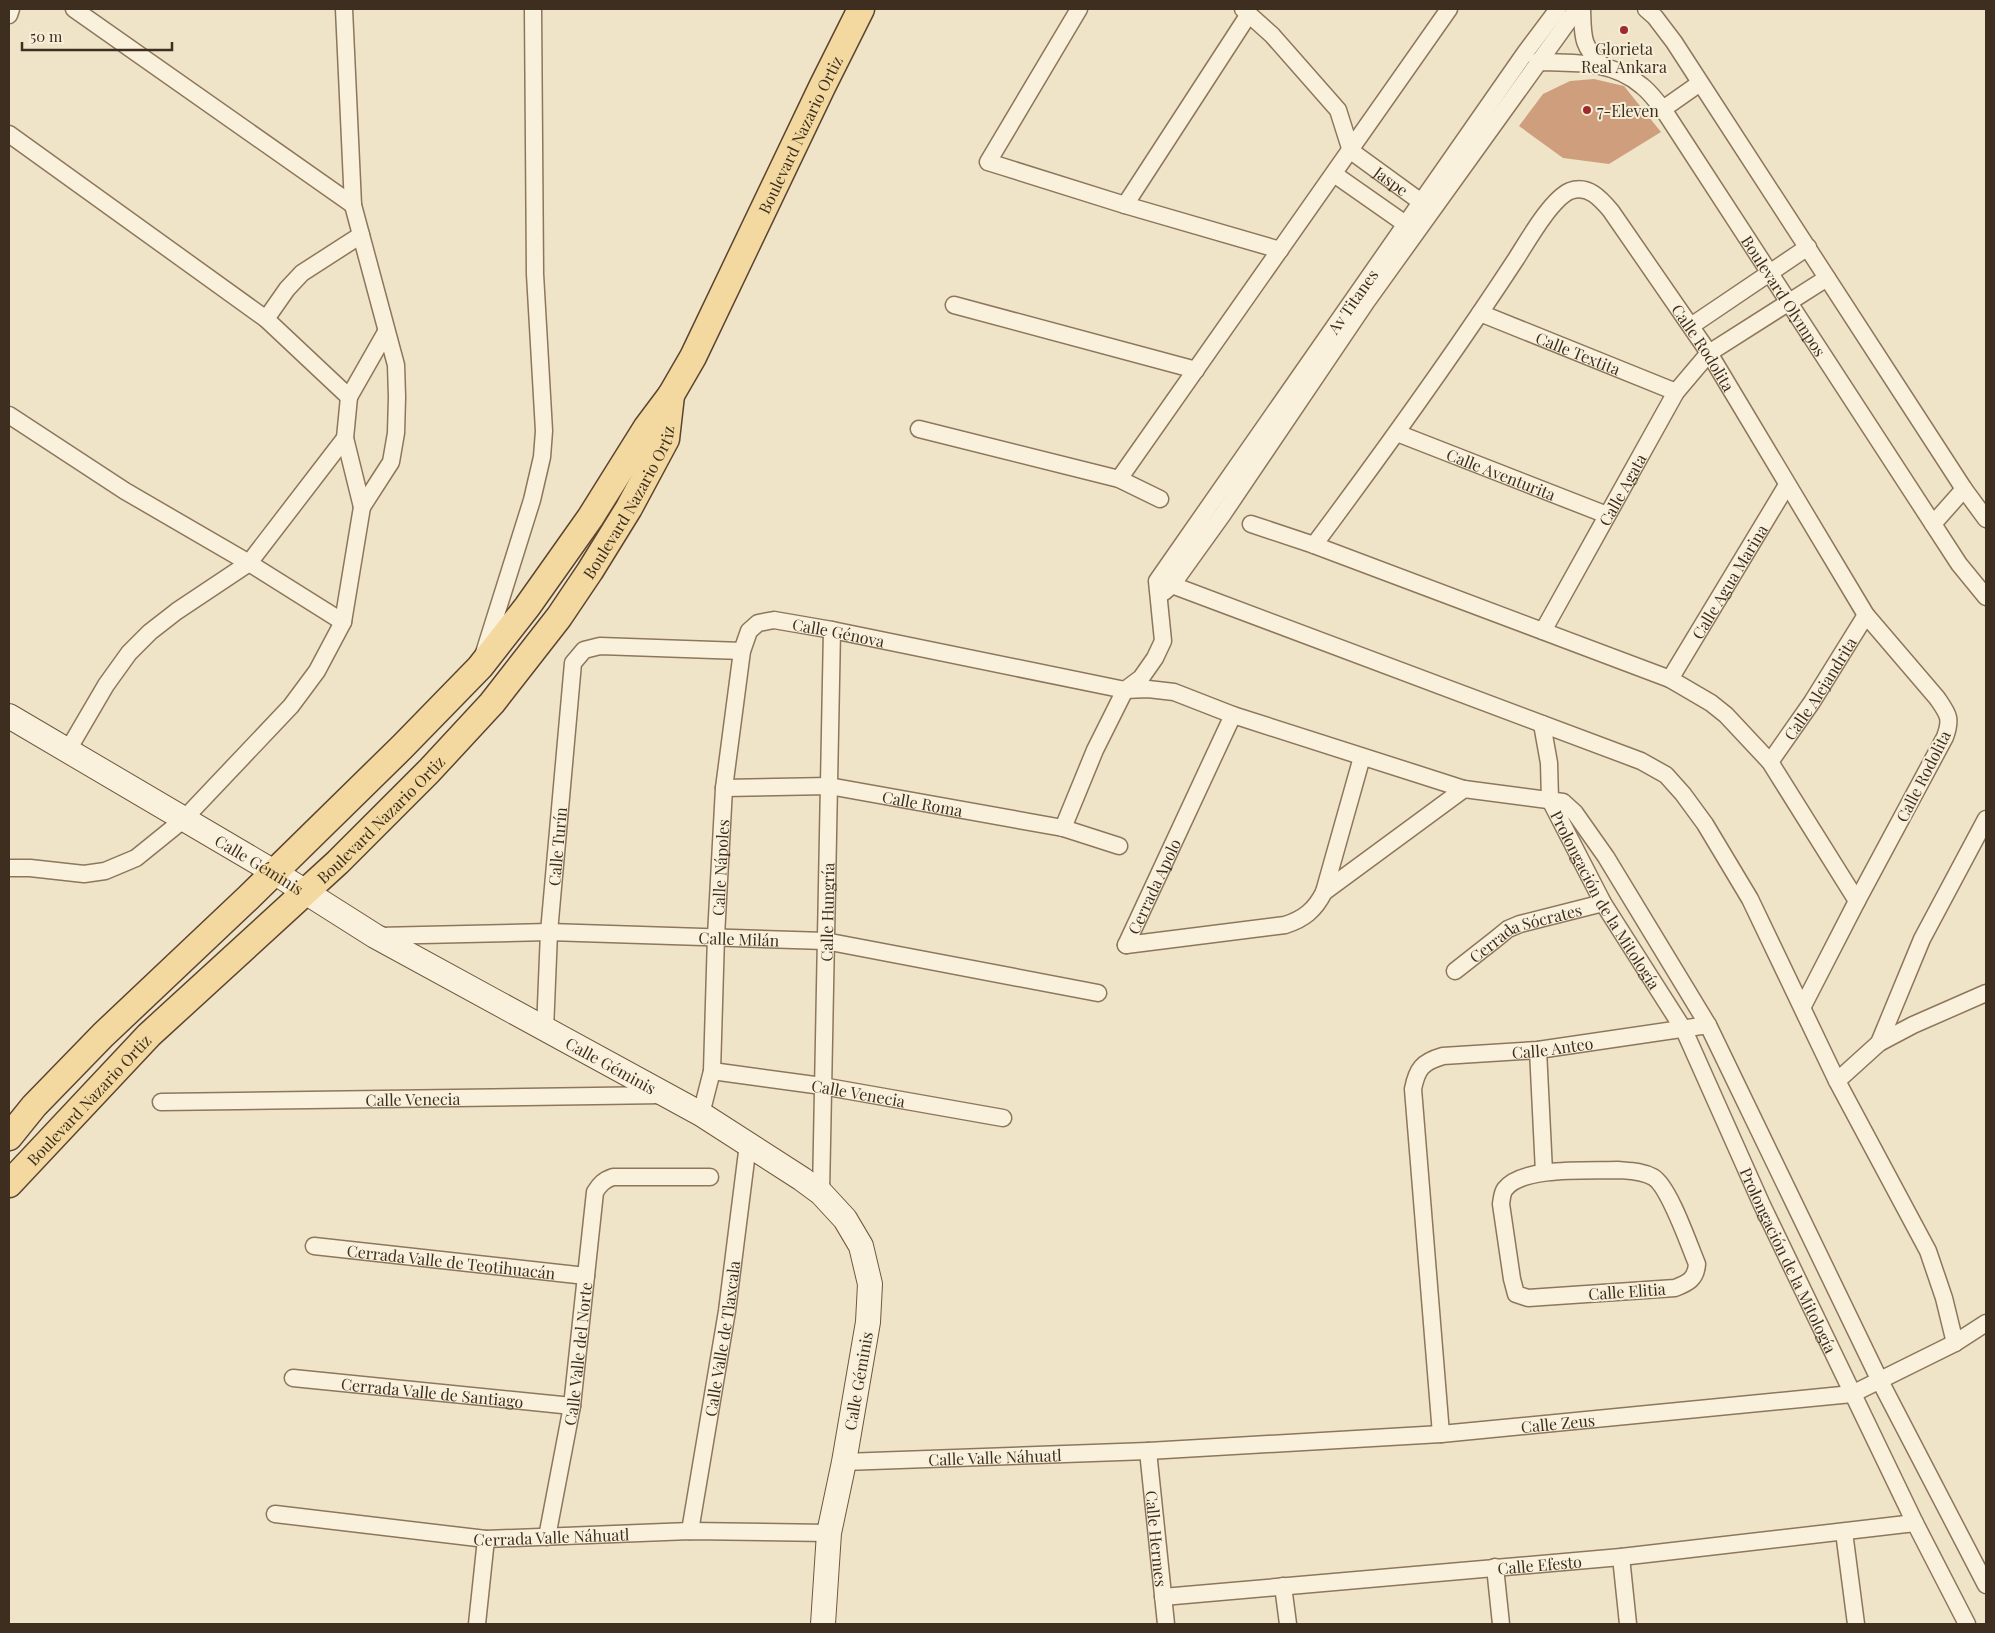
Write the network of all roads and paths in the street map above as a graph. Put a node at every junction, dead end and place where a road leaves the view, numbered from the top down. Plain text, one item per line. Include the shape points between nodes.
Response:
1 (11, 9) edge
2 (74, 9) edge
3 (344, 9) edge
4 (533, 9) edge
5 (861, 9) edge
6 (1079, 9) edge
7 (1558, 9) edge
8 (1446, 10) edge
9 (1246, 12) edge
10 (1583, 12) edge
11 (1652, 12) edge
12 (9, 14) edge
13 (1537, 62) junction
14 (1602, 65) junction
15 (1700, 83) junction
16 (1663, 109) junction
17 (9, 134) edge
18 (1351, 150) junction
19 (1334, 174) junction
20 (352, 205) junction
21 (1126, 205) junction
22 (1427, 206) junction
23 (1412, 228) junction
24 (361, 235) junction
25 (1808, 247) junction
26 (1280, 250) junction
27 (1770, 273) junction
28 (1827, 278) junction
29 (1788, 302) junction
30 (954, 305) dead end
31 (1480, 313) junction
32 (266, 319) junction
33 (1691, 326) junction
34 (386, 332) junction
35 (1709, 353) junction
36 (1196, 370) junction
37 (1676, 392) junction
38 (672, 395) junction
39 (349, 397) junction
40 (9, 415) edge
41 (919, 429) dead end
42 (1397, 433) junction
43 (345, 438) junction
44 (1119, 479) junction
45 (1787, 485) junction
46 (1964, 490) junction
47 (1160, 499) dead end
48 (362, 507) junction
49 (1607, 515) junction
50 (1986, 519) edge
51 (1251, 524) dead end
52 (1933, 524) junction
53 (1314, 545) junction
54 (249, 563) junction
55 (1172, 585) junction
56 (1159, 597) junction
57 (1986, 597) edge
58 (1866, 615) junction
59 (343, 622) junction
60 (832, 630) junction
61 (1543, 630) junction
62 (742, 651) junction
63 (480, 667) junction
64 (1670, 679) junction
65 (1125, 690) junction
66 (1233, 715) junction
67 (9, 716) edge
68 (1542, 724) junction
69 (68, 750) junction
70 (1362, 756) junction
71 (1770, 762) junction
72 (828, 786) junction
73 (724, 788) junction
74 (1464, 789) junction
75 (1550, 800) junction
76 (1986, 819) edge
77 (183, 820) junction
78 (1062, 828) junction
79 (1118, 846) dead end
80 (9, 868) edge
81 (274, 872) junction
82 (306, 892) junction
83 (1324, 892) junction
84 (1857, 901) junction
85 (1603, 903) junction
86 (549, 932) junction
87 (374, 936) junction
88 (716, 936) junction
89 (825, 941) junction
90 (1455, 972) dead end
91 (1098, 993) dead end
92 (1986, 993) edge
93 (1803, 1006) junction
94 (1708, 1025) junction
95 (545, 1030) junction
96 (1684, 1030) junction
97 (1879, 1042) junction
98 (1538, 1050) junction
99 (712, 1071) junction
100 (1837, 1081) junction
101 (822, 1086) junction
102 (665, 1095) junction
103 (162, 1102) dead end
104 (701, 1114) junction
105 (1003, 1118) dead end
106 (9, 1137) edge
107 (748, 1144) junction
108 (1544, 1172) junction
109 (710, 1177) dead end
110 (9, 1184) edge
111 (821, 1193) junction
112 (314, 1246) dead end
113 (586, 1276) junction
114 (1986, 1323) edge
115 (1955, 1343) junction
116 (293, 1378) dead end
117 (1880, 1381) junction
118 (1852, 1394) junction
119 (572, 1406) junction
120 (1440, 1434) junction
121 (1148, 1451) junction
122 (844, 1462) junction
123 (275, 1514) dead end
124 (1915, 1524) junction
125 (690, 1531) junction
126 (1844, 1532) junction
127 (829, 1533) junction
128 (547, 1537) junction
129 (486, 1538) junction
130 (1622, 1557) junction
131 (1495, 1567) junction
132 (1986, 1585) edge
133 (1283, 1586) junction
134 (1163, 1597) junction
135 (477, 1624) edge
136 (823, 1624) edge
137 (1166, 1624) edge
138 (1288, 1624) edge
139 (1502, 1624) edge
140 (1628, 1624) edge
141 (1856, 1624) edge
142 (1967, 1624) edge

1 - 12 street
2 - 20 street
3 - 20 street
4 - 63 street via 535,274 544,431 542,457 520,544
5 - 38 main road, Boulevard Nazario Ortiz
6 - 21 street via 988,162
7 - 22 street, Av Titanes via 1525,53
8 - 18 street
9 - 18 street via 1272,35 1338,110
9 - 21 street
10 - 13 street, Av Titanes
10 - 14 street via 1587,49
11 - 15 street
13 - 14 street, Boulevard Olympos
13 - 22 street, Av Titanes
14 - 16 street, Boulevard Olympos via 1644,86
15 - 16 street
15 - 25 street
16 - 27 street, Boulevard Olympos
17 - 32 street
18 - 19 street
18 - 22 street, Jaspe
19 - 23 street, Jaspe
19 - 26 street
20 - 24 street
21 - 26 street
22 - 23 street, Av Titanes
23 - 55 street, Av Titanes via 1367,301
23 - 56 street, Av Titanes via 1157,581
24 - 32 street via 302,273
24 - 34 street
25 - 27 street
25 - 28 street
26 - 36 street
27 - 29 street, Boulevard Olympos
27 - 33 street
28 - 29 street, Calle Agata
28 - 46 street
29 - 35 street, Calle Agata
29 - 52 street, Boulevard Olympos
30 - 36 street
31 - 33 street, Calle Rodolita via 1544,217 1570,191 1584,190 1598,195 1612,211
31 - 37 street, Calle Textita
31 - 42 street, Calle Rodolita
32 - 39 street
33 - 35 street, Calle Rodolita
34 - 39 street
34 - 48 street via 396,365 396,433 391,462
35 - 37 street, Calle Agata
35 - 45 street, Calle Rodolita
36 - 44 street
37 - 49 street, Calle Agata
38 - 63 main road, Boulevard Nazario Ortiz via 647,426 590,518
38 - 82 main road, Boulevard Nazario Ortiz via 666,439 629,508 559,616 492,704
39 - 43 street
40 - 54 street via 124,491
41 - 44 street
42 - 49 street, Calle Aventurita
42 - 53 street, Calle Rodolita
43 - 48 street
43 - 54 street
44 - 47 street
45 - 58 street, Calle Rodolita
45 - 64 street, Calle Agua Marina
46 - 50 street
46 - 52 street
48 - 59 street
49 - 61 street, Calle Agata
51 - 53 street
52 - 57 street, Boulevard Olympos
53 - 61 street
54 - 59 street
54 - 69 street via 177,611 129,653
55 - 56 street, Av Titanes
55 - 68 street
56 - 65 street, Av Titanes via 1163,641 1141,678
58 - 71 street, Calle Alejandrita
58 - 84 street, Calle Rodolita via 1937,698 1950,725
59 - 77 street via 317,671 291,706
60 - 62 street, Calle Génova via 774,620 758,623 749,631
60 - 65 street, Calle Génova
60 - 72 street, Calle Hungría
61 - 64 street
62 - 73 street, Calle Nápoles
62 - 86 street, Calle Turín via 600,646 584,650 572,663
63 - 81 main road, Boulevard Nazario Ortiz
64 - 71 street via 1726,715
65 - 66 street, Calle Génova via 1174,692
65 - 78 street
66 - 70 street
66 - 83 street, Cerrada Apolo via 1126,945 1285,925 1308,915
67 - 69 street, Calle Géminis
68 - 75 street via 1549,763
68 - 93 street via 1641,761 1666,776 1683,794 1750,899
69 - 77 street, Calle Géminis
70 - 74 street
70 - 83 street, Cerrada Apolo
71 - 84 street
72 - 73 street, Calle Roma
72 - 78 street, Calle Roma
72 - 89 street, Calle Hungría
73 - 88 street, Calle Nápoles
74 - 75 street
74 - 83 street, Cerrada Apolo
75 - 85 street, Prolongación de la Mitología
75 - 94 street, Prolongación de la Mitología via 1562,802 1592,836
76 - 97 street via 1922,939
77 - 80 street via 136,858 105,871 84,874
77 - 81 street, Calle Géminis
78 - 79 street, Calle Roma
81 - 82 street, Calle Géminis
81 - 106 main road, Boulevard Nazario Ortiz via 103,1035 34,1106
82 - 87 street, Calle Géminis
82 - 110 main road, Boulevard Nazario Ortiz via 149,1035
84 - 93 street, Calle Rodolita
85 - 90 street, Cerrada Sócrates via 1508,929
85 - 96 street, Prolongación de la Mitología
86 - 87 street, Calle Milán
86 - 88 street, Calle Milán
86 - 95 street, Calle Turín
87 - 95 street, Calle Géminis
88 - 89 street, Calle Milán
88 - 99 street, Calle Nápoles
89 - 91 street, Calle Milán
89 - 101 street, Calle Hungría
92 - 97 street
93 - 100 street
94 - 96 street, Calle Anteo
94 - 117 street, Prolongación de la Mitología
95 - 102 street, Calle Géminis
96 - 98 street, Calle Anteo
96 - 118 street, Prolongación de la Mitología via 1762,1205
97 - 100 street
98 - 108 street
98 - 120 street, Calle Anteo via 1443,1056 1430,1060 1416,1074 1412,1089
99 - 101 street, Calle Venecia
99 - 104 street, Calle Nápoles
100 - 115 street via 1928,1252
101 - 105 street, Calle Venecia
101 - 111 street, Calle Hungría
102 - 103 street, Calle Venecia
102 - 104 street, Calle Géminis
104 - 107 street, Calle Géminis
107 - 111 street, Calle Géminis
107 - 125 street, Calle Valle de Tlaxcala via 727,1311
108 - 108 street, Calle Elitia via 1618,1170 1643,1172 1658,1180 1697,1264 1693,1278 1675,1288 1528,1298 1516,1294 1510,1270 1502,1194 1514,1181
109 - 113 street, Calle Valle del Norte via 613,1177 599,1184 595,1192
111 - 122 street, Calle Géminis via 845,1219 860,1246 870,1284 868,1322
112 - 113 street, Cerrada Valle de Teotihuacán
113 - 119 street, Calle Valle del Norte
114 - 115 street, Calle Zeus
115 - 117 street, Calle Zeus
116 - 119 street, Cerrada Valle de Santiago
117 - 118 street, Calle Zeus
117 - 132 street, Prolongación de la Mitología
118 - 120 street, Calle Zeus
118 - 124 street, Prolongación de la Mitología
119 - 128 street, Calle Valle del Norte
120 - 121 street, Calle Zeus
121 - 122 street, Calle Valle Náhuatl
121 - 134 street, Calle Hermes
122 - 127 street, Calle Géminis
123 - 129 street, Cerrada Valle Náhuatl
124 - 126 street, Calle Efesto
124 - 142 street, Prolongación de la Mitología
125 - 127 street, Cerrada Valle Náhuatl
125 - 128 street, Cerrada Valle Náhuatl
126 - 130 street, Calle Efesto
126 - 141 street
127 - 136 street, Calle Géminis
128 - 129 street, Cerrada Valle Náhuatl
129 - 135 street
130 - 131 street, Calle Efesto
130 - 140 street
131 - 133 street, Calle Efesto
131 - 139 street
133 - 134 street, Calle Efesto
133 - 138 street
134 - 137 street, Calle Hermes

